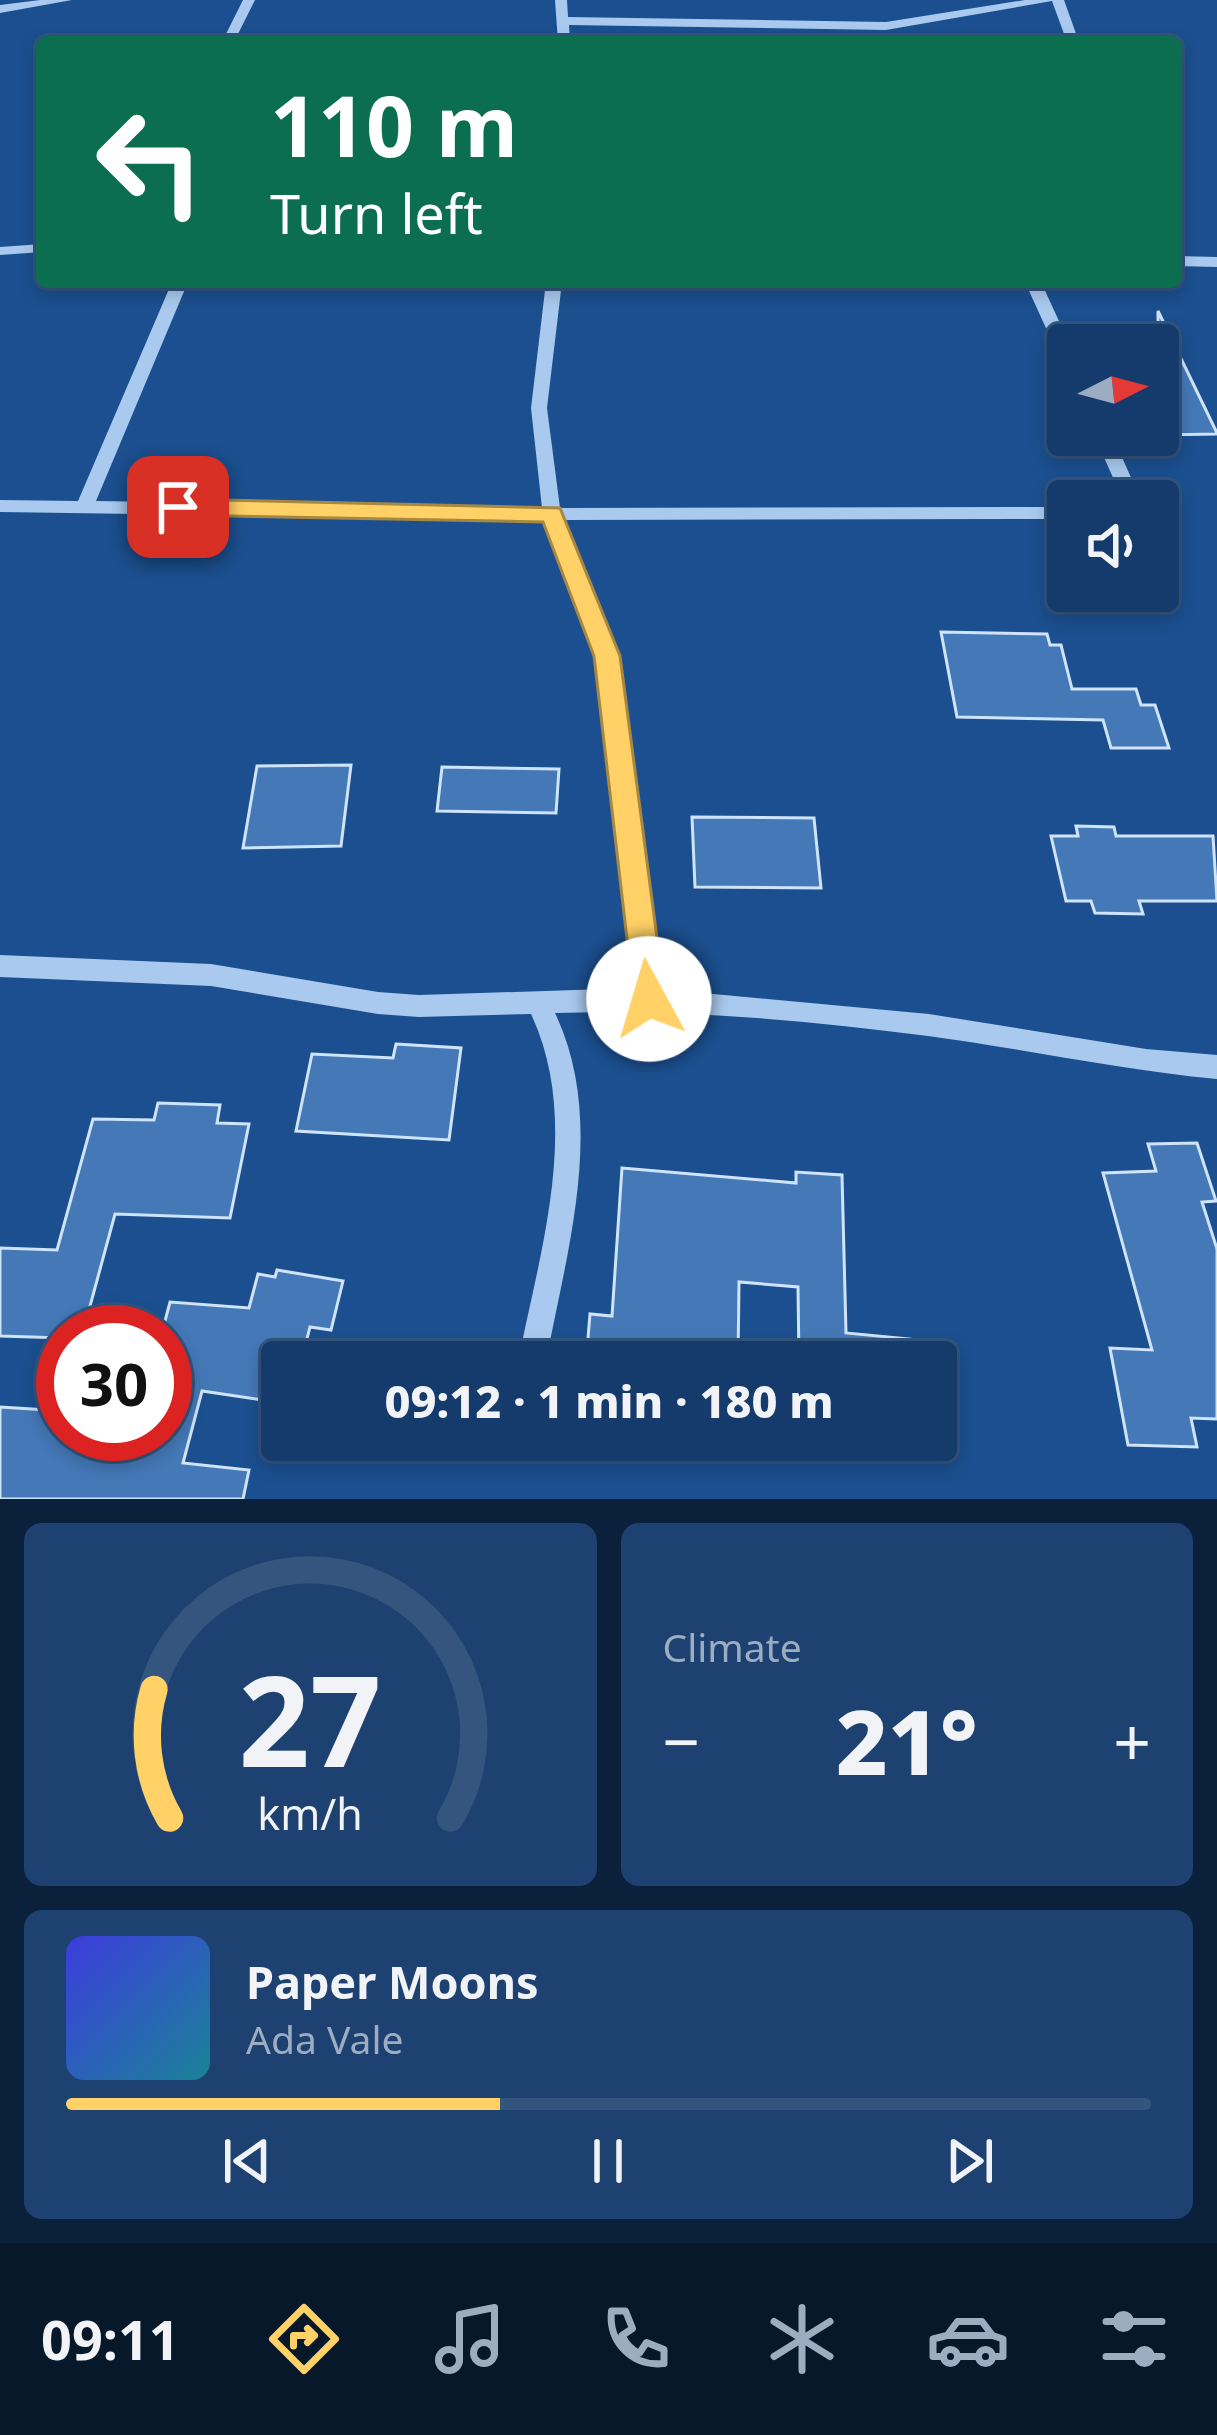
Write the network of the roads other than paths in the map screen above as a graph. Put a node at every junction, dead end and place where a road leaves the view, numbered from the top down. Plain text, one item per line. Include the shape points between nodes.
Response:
1 (66, 0) edge
2 (249, 0) edge
3 (561, 0) edge
4 (1047, 0) edge
5 (1058, 0) edge
6 (0, 9) edge
7 (563, 21) junction
8 (886, 26) junction
9 (231, 36) edge
10 (564, 36) edge
11 (887, 36) edge
12 (1071, 36) edge
13 (36, 248) edge
14 (0, 251) edge
15 (1182, 261) edge
16 (1217, 262) edge
17 (177, 288) edge
18 (553, 288) edge
19 (1036, 288) edge
20 (1052, 324) edge
21 (85, 505) junction
22 (0, 506) edge
23 (1047, 513) edge
24 (552, 514) junction
25 (0, 966) edge
26 (649, 999) junction
27 (538, 1002) junction
28 (1217, 1067) edge
29 (535, 1341) edge

1 - 6 street
2 - 9 street
3 - 7 street
4 - 8 street
5 - 12 street
7 - 8 street
7 - 10 street
8 - 11 street
13 - 14 street
15 - 16 street
17 - 21 street
18 - 24 street via 539,408
19 - 20 street
21 - 22 street
21 - 24 street
23 - 24 street
24 - 26 street via 607,656
25 - 27 street via 212,975 378,1004
26 - 27 street
26 - 28 street via 929,1025
27 - 29 street via 556,1031 571,1127

